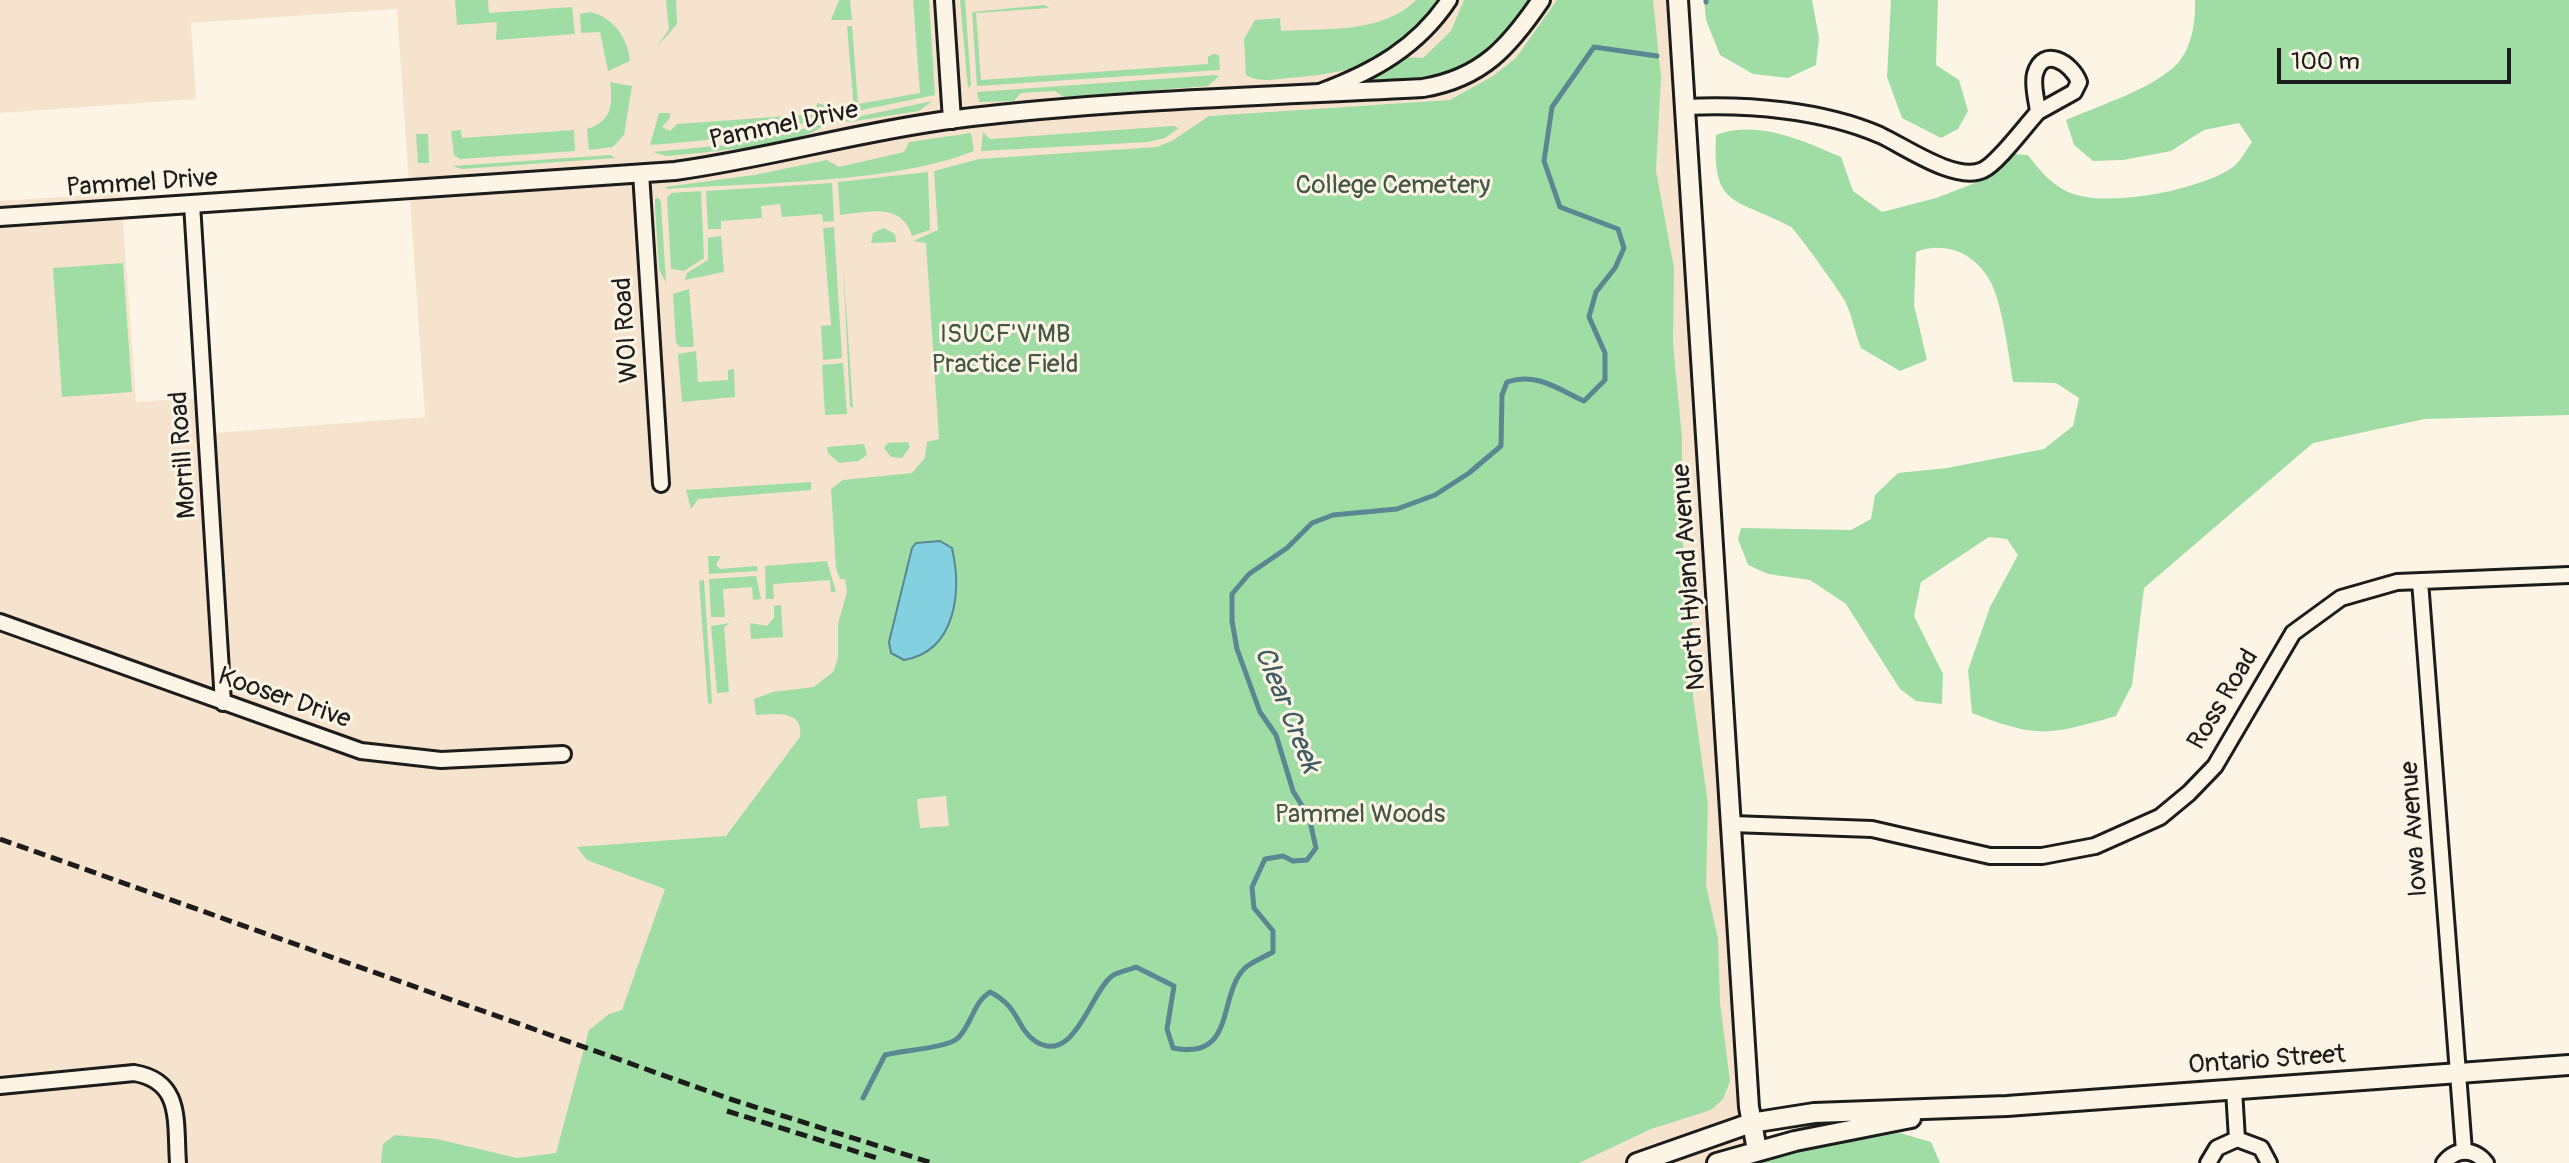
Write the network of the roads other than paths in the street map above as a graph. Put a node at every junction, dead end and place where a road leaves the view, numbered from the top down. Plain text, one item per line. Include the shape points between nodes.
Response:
1 (944, 0) edge
2 (1449, 0) edge
3 (1541, 0) edge
4 (1678, 0) edge
5 (1312, 94) junction
6 (1686, 107) junction
7 (2038, 112) dead end
8 (952, 120) junction
9 (641, 173) junction
10 (192, 204) junction
11 (0, 217) edge
12 (661, 484) dead end
13 (2569, 575) edge
14 (2420, 581) junction
15 (0, 622) edge
16 (223, 703) junction
17 (563, 754) dead end
18 (1732, 824) junction
19 (2569, 1065) edge
20 (2458, 1073) junction
21 (0, 1086) edge
22 (2234, 1090) junction
23 (1969, 1108) junction
24 (1751, 1123) junction
25 (2237, 1139) junction
26 (1757, 1150) junction
27 (2464, 1151) junction
28 (178, 1163) edge
29 (1637, 1163) edge
30 (1717, 1163) edge
31 (2208, 1163) edge
32 (2269, 1163) edge
33 (2444, 1163) edge
34 (2486, 1163) edge

1 - 8 street
2 - 5 street via 1427,29 1394,56
3 - 5 street, Pammel Drive via 1508,43 1462,80 1423,88
4 - 6 main road, North Hyland Avenue
5 - 8 street, Pammel Drive
6 - 7 street via 1769,110 1853,125 1968,173 1983,170
6 - 18 main road, North Hyland Avenue
8 - 9 street, Pammel Drive via 721,165
9 - 10 street, Pammel Drive
9 - 12 street, WOI Road
10 - 11 street, Pammel Drive
10 - 16 street, Morrill Road
13 - 14 street, Ross Road
14 - 18 street, Ross Road via 2368,588 2313,615 2293,633 2207,775 2160,817 2095,846 2042,856 1990,856 1872,829
14 - 20 street, Iowa Avenue
15 - 16 street, Kooser Drive
16 - 17 street, Kooser Drive via 385,756 441,760
18 - 24 main road, North Hyland Avenue
19 - 20 main road, Ontario Street
20 - 22 main road, Ontario Street
20 - 27 street, Iowa Avenue
21 - 28 street via 134,1073 153,1076 173,1101
22 - 23 main road, Ontario Street
22 - 25 street
23 - 24 main road, Ontario Street via 1828,1112
23 - 26 main road, Ontario Street
24 - 26 main road, North Hyland Avenue
24 - 29 main road, Ontario Street
25 - 31 street via 2217,1148
25 - 32 street via 2261,1148
26 - 30 main road, Ontario Street
27 - 33 street
27 - 34 street

